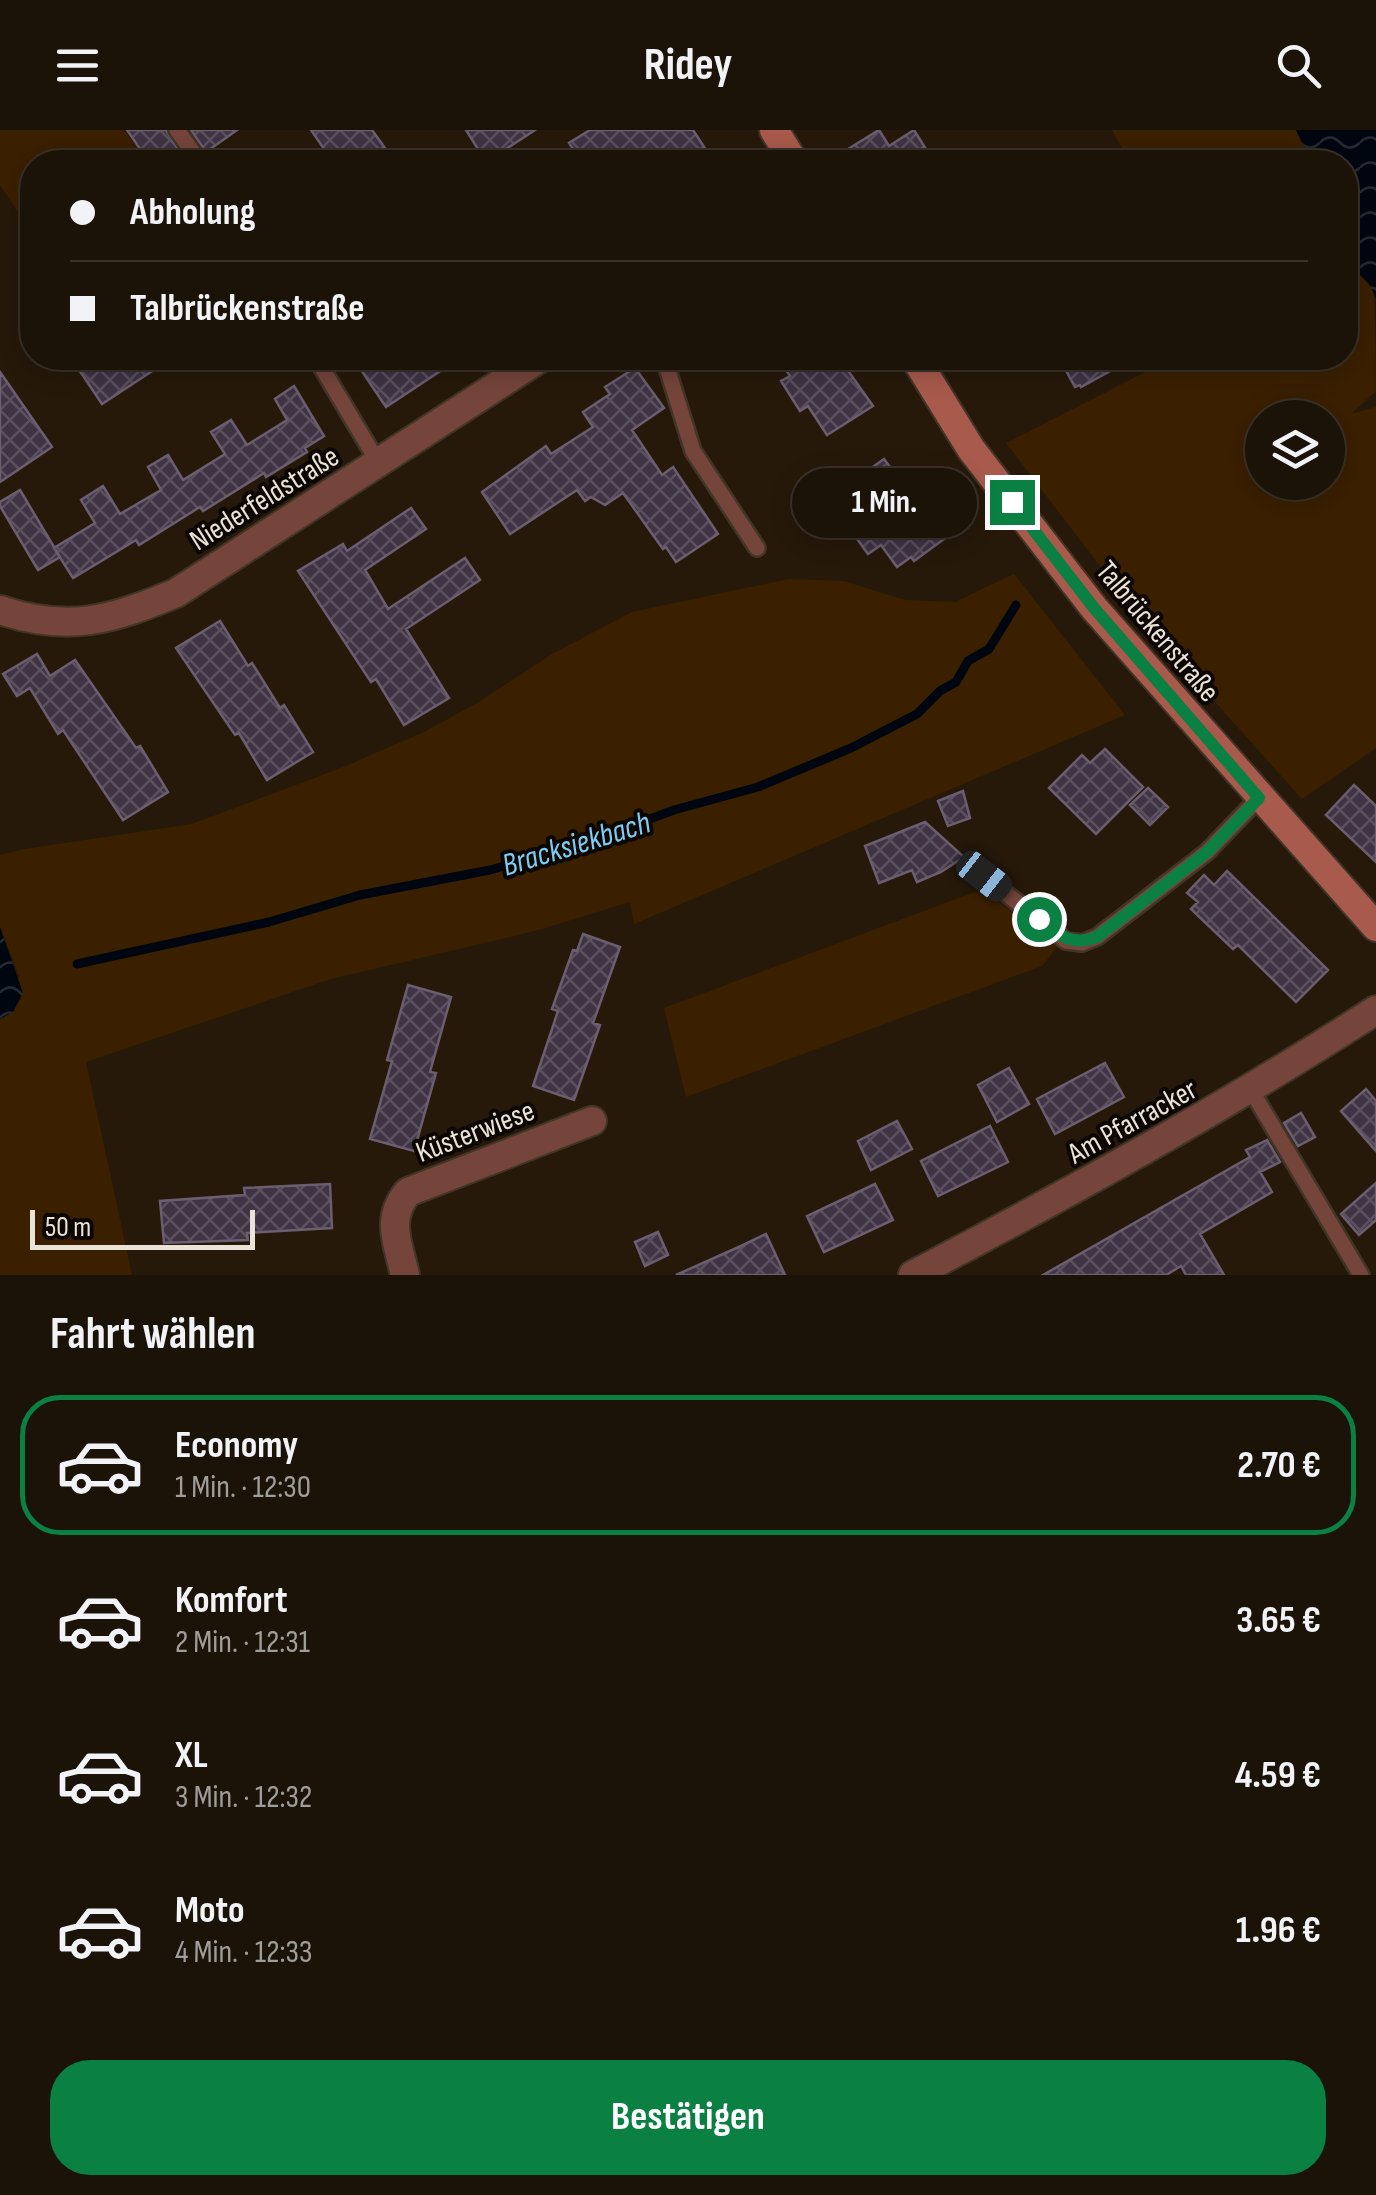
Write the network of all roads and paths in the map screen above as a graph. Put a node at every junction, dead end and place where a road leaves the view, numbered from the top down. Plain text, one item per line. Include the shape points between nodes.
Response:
1 (323, 370) edge
2 (522, 370) edge
3 (668, 370) edge
4 (923, 370) edge
5 (379, 464) junction
6 (757, 548) dead end
7 (0, 610) edge
8 (1259, 798) junction
9 (984, 876) dead end
10 (1376, 927) edge
11 (1376, 1010) edge
12 (1251, 1090) junction
13 (592, 1121) dead end
14 (1362, 1274) edge
15 (405, 1275) edge
16 (913, 1275) edge

1 - 5 lane
2 - 5 street, Niederfeldstraße
3 - 6 lane via 693,452
4 - 8 main road, Talbrückenstraße via 972,449 1094,608
5 - 7 street, Niederfeldstraße via 176,593 123,615 70,624
8 - 9 lane via 1207,852 1082,942 1066,941
8 - 10 main road, Talbrückenstraße
11 - 12 street, Am Pfarracker
12 - 14 lane
12 - 16 street, Am Pfarracker
13 - 15 street, Küsterwiese via 408,1192 396,1205 394,1226

